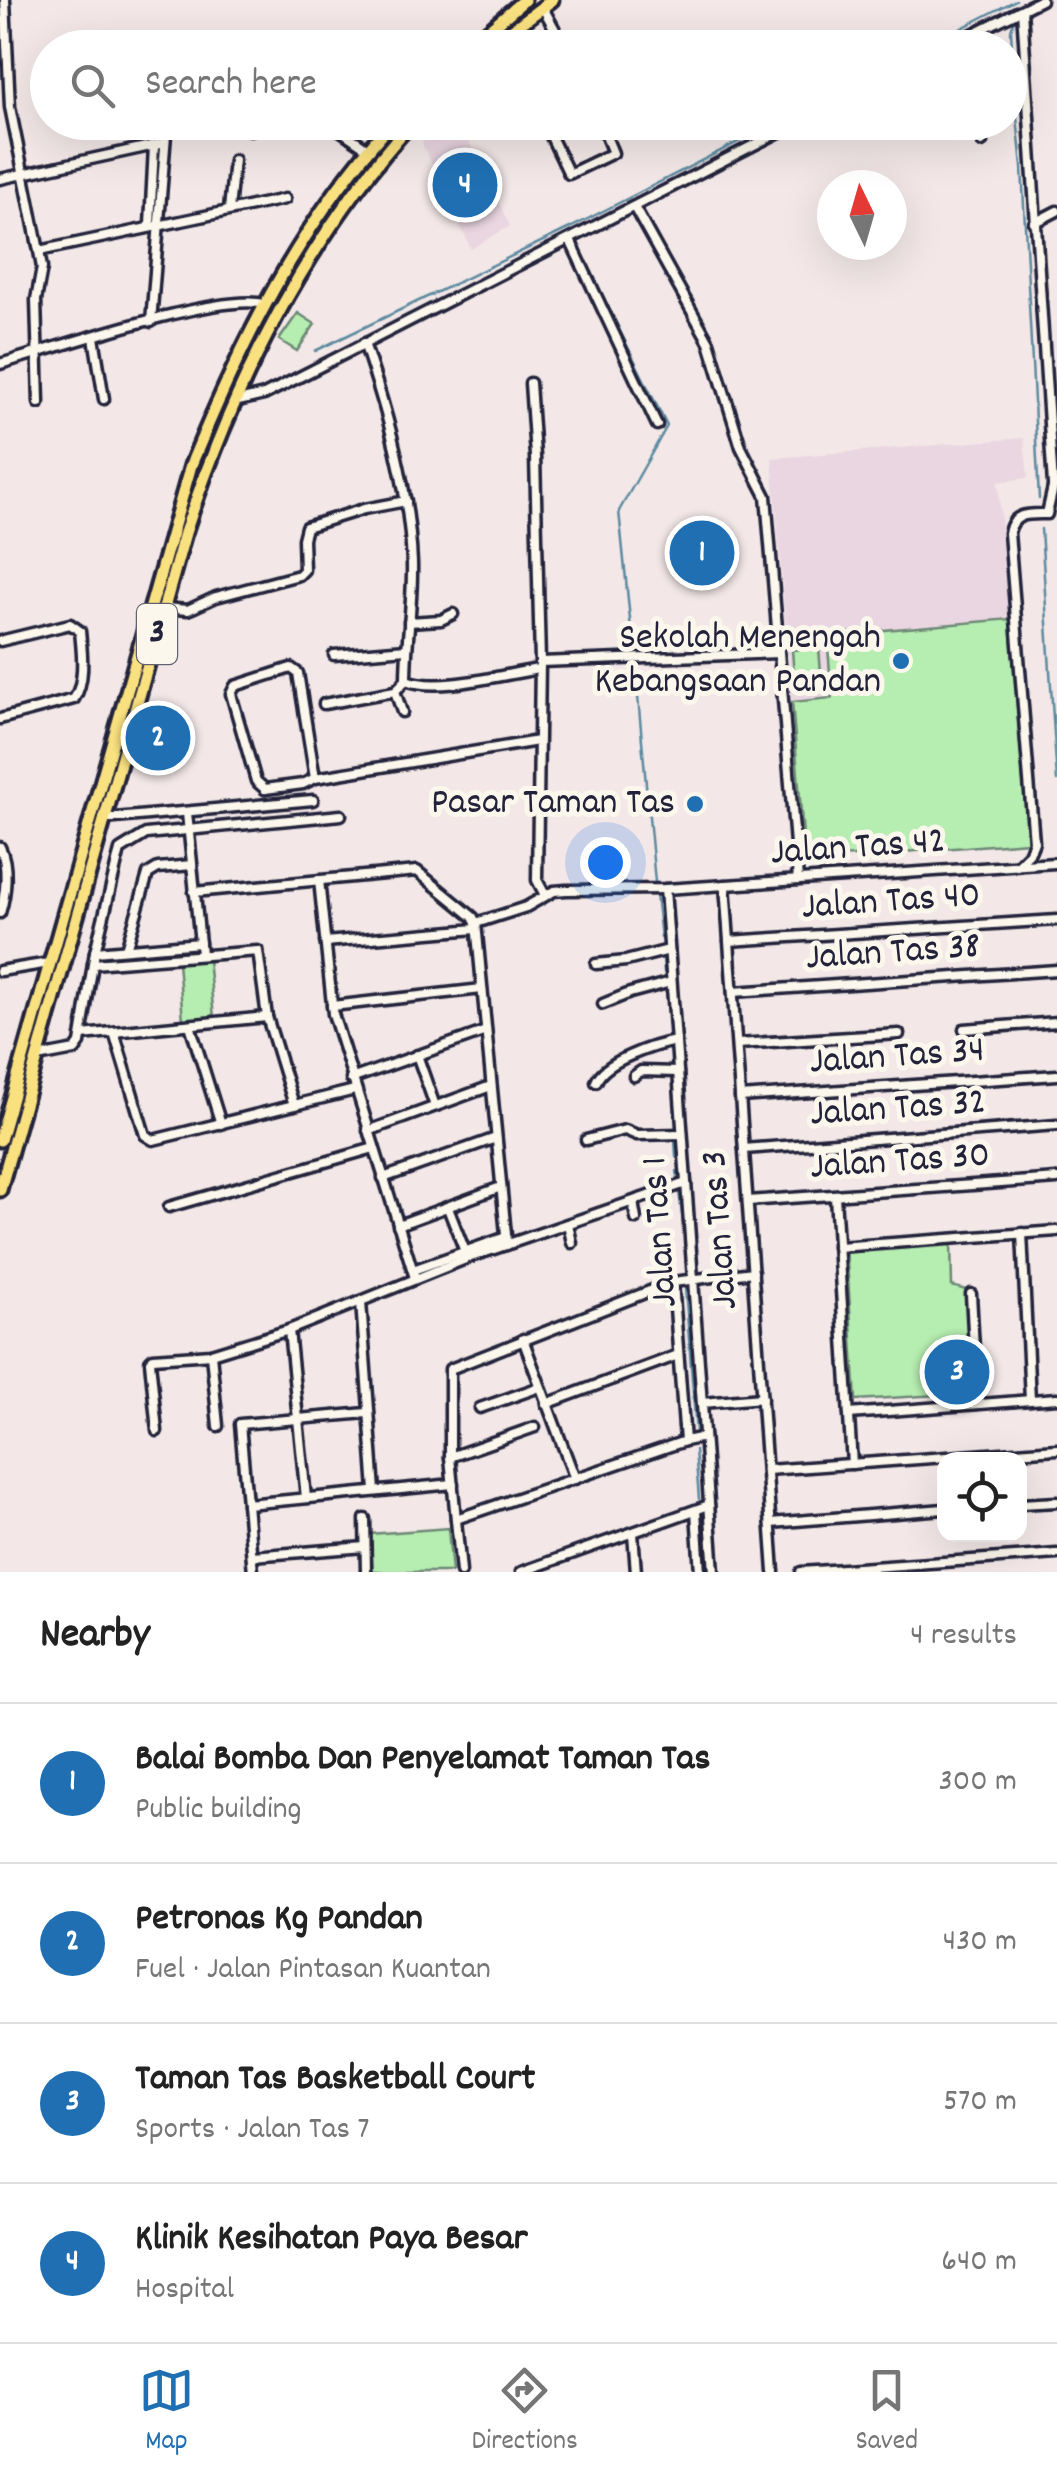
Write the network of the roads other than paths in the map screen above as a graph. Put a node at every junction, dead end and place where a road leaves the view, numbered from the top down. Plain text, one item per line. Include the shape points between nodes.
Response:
1 (5, 0) edge
2 (524, 0) edge
3 (1041, 0) edge
4 (547, 3) edge
5 (1022, 10) junction
6 (489, 30) edge
7 (512, 30) edge
8 (556, 30) edge
9 (981, 30) edge
10 (1023, 30) edge
11 (4, 86) edge
12 (1027, 98) edge
13 (164, 140) edge
14 (355, 140) edge
15 (376, 140) edge
16 (398, 140) edge
17 (553, 140) edge
18 (608, 140) edge
19 (764, 140) edge
20 (164, 143) junction
21 (154, 146) junction
22 (368, 149) junction
23 (234, 160) dead end
24 (23, 173) junction
25 (0, 179) edge
26 (285, 198) dead end
27 (634, 208) junction
28 (228, 210) junction
29 (1057, 211) edge
30 (1034, 222) junction
31 (154, 224) junction
32 (570, 240) junction
33 (38, 251) junction
34 (264, 304) junction
35 (150, 322) junction
36 (94, 337) junction
37 (364, 343) junction
38 (40, 352) junction
39 (0, 364) edge
40 (530, 383) dead end
41 (104, 399) dead end
42 (234, 402) junction
43 (39, 403) dead end
44 (657, 426) dead end
45 (1055, 481) edge
46 (406, 501) junction
47 (164, 608) junction
48 (454, 614) dead end
49 (410, 622) junction
50 (0, 641) edge
51 (406, 649) junction
52 (779, 652) junction
53 (334, 655) dead end
54 (540, 665) junction
55 (406, 680) junction
56 (395, 691) junction
57 (324, 704) dead end
58 (402, 712) dead end
59 (0, 719) edge
60 (538, 741) junction
61 (315, 778) junction
62 (265, 789) junction
63 (313, 800) dead end
64 (265, 805) junction
65 (186, 814) junction
66 (341, 815) dead end
67 (104, 819) junction
68 (188, 832) junction
69 (0, 846) edge
70 (1055, 864) edge
71 (192, 865) junction
72 (1018, 866) junction
73 (319, 880) junction
74 (798, 880) junction
75 (725, 885) junction
76 (665, 889) junction
77 (194, 892) junction
78 (545, 894) junction
79 (2, 899) edge
80 (0, 913) edge
81 (1057, 920) edge
82 (476, 926) junction
83 (729, 941) junction
84 (325, 942) junction
85 (200, 943) junction
86 (126, 949) junction
87 (669, 950) junction
88 (95, 952) junction
89 (201, 954) junction
90 (49, 963) junction
91 (93, 964) junction
92 (596, 964) dead end
93 (1057, 970) edge
94 (0, 971) edge
95 (672, 982) junction
96 (482, 990) junction
97 (733, 992) junction
98 (604, 1004) dead end
99 (332, 1006) junction
100 (268, 1018) junction
101 (1057, 1022) edge
102 (190, 1025) junction
103 (964, 1029) dead end
104 (486, 1031) junction
105 (114, 1032) junction
106 (899, 1034) dead end
107 (82, 1035) junction
108 (676, 1041) junction
109 (737, 1044) junction
110 (416, 1055) junction
111 (38, 1057) junction
112 (678, 1072) junction
113 (1057, 1075) edge
114 (634, 1076) dead end
115 (351, 1079) junction
116 (596, 1082) dead end
117 (492, 1086) junction
118 (355, 1090) junction
119 (740, 1097) junction
120 (294, 1105) junction
121 (436, 1106) junction
122 (221, 1124) junction
123 (1057, 1125) edge
124 (368, 1130) junction
125 (682, 1134) junction
126 (496, 1138) junction
127 (0, 1140) edge
128 (586, 1140) dead end
129 (374, 1148) junction
130 (744, 1149) junction
131 (383, 1178) junction
132 (1057, 1179) edge
133 (686, 1184) junction
134 (501, 1187) junction
135 (0, 1190) edge
136 (834, 1196) junction
137 (633, 1202) junction
138 (748, 1202) junction
139 (170, 1207) dead end
140 (448, 1208) junction
141 (636, 1219) dead end
142 (568, 1224) junction
143 (398, 1225) junction
144 (1057, 1231) edge
145 (1022, 1233) junction
146 (507, 1241) junction
147 (572, 1243) dead end
148 (838, 1247) junction
149 (466, 1255) junction
150 (753, 1272) junction
151 (414, 1274) junction
152 (692, 1278) junction
153 (674, 1282) junction
154 (971, 1294) dead end
155 (361, 1302) junction
156 (289, 1330) junction
157 (522, 1340) junction
158 (211, 1354) junction
159 (678, 1355) junction
160 (540, 1387) junction
161 (762, 1398) junction
162 (1057, 1398) edge
163 (1030, 1400) junction
164 (702, 1403) junction
165 (546, 1404) junction
166 (977, 1404) junction
167 (480, 1408) dead end
168 (368, 1413) junction
169 (849, 1414) junction
170 (298, 1420) junction
171 (218, 1426) dead end
172 (535, 1428) dead end
173 (157, 1431) dead end
174 (704, 1438) junction
175 (685, 1441) junction
176 (1057, 1450) edge
177 (450, 1457) junction
178 (852, 1464) junction
179 (767, 1470) junction
180 (575, 1479) junction
181 (453, 1484) junction
182 (375, 1492) junction
183 (306, 1498) junction
184 (1057, 1502) edge
185 (247, 1504) junction
186 (1027, 1504) edge
187 (709, 1505) junction
188 (696, 1510) junction
189 (937, 1510) edge
190 (364, 1519) dead end
191 (456, 1519) junction
192 (770, 1522) junction
193 (633, 1533) junction
194 (365, 1547) junction
195 (1057, 1554) edge
196 (252, 1556) junction
197 (253, 1572) edge
198 (366, 1572) edge
199 (461, 1572) edge
200 (521, 1572) edge
201 (636, 1572) edge
202 (700, 1572) edge
203 (714, 1572) edge
204 (774, 1572) edge
205 (802, 1572) edge

1 - 11 street
2 - 6 highway
3 - 5 street
4 - 7 highway
4 - 8 street
5 - 9 street
5 - 10 street
11 - 24 street
12 - 30 street
13 - 20 street
14 - 22 street
15 - 22 highway, 3
16 - 42 highway, 3 via 303,266
17 - 18 street via 569,174 613,153
19 - 27 street
20 - 21 street
20 - 31 street
21 - 24 street
21 - 31 street
22 - 34 highway, 3 via 289,257
23 - 28 street
24 - 25 street
24 - 33 street
26 - 28 street
27 - 32 street
27 - 52 street via 710,342 741,447 764,491
28 - 31 street
29 - 30 street
30 - 45 street
31 - 33 street
31 - 35 street
32 - 37 street
32 - 44 street
33 - 38 street
34 - 35 street via 236,301
34 - 90 highway, 3 via 191,465
35 - 36 street
36 - 38 street
36 - 41 street
37 - 42 street via 264,395
37 - 46 street
38 - 39 street
38 - 43 street
40 - 54 street
42 - 47 highway, 3 via 207,465
45 - 72 street via 1047,514 1020,516 1009,533 1034,842
46 - 47 street via 306,526 299,576 188,610
46 - 49 street
47 - 67 highway, 3
48 - 49 street
49 - 51 street
50 - 59 street via 70,624 80,632 82,649 74,699
51 - 53 street
51 - 55 street
52 - 54 street
52 - 74 street
54 - 55 street via 440,684
54 - 60 street
55 - 56 street
56 - 57 street
56 - 58 street
60 - 61 street
60 - 78 street via 537,880
61 - 62 street
61 - 62 street via 298,673 291,668 235,686 231,694 256,781
62 - 64 street
63 - 64 street
64 - 65 street
65 - 67 street
65 - 68 street
66 - 68 street
67 - 111 highway, 3
68 - 71 street
68 - 88 street via 146,834 120,850
69 - 79 street
70 - 72 street, Jalan Tas 42
71 - 77 street
71 - 86 street via 148,874
72 - 74 street, Jalan Tas 42
73 - 77 street
73 - 82 street via 417,871
73 - 84 street
74 - 75 street, Jalan Tas 42
75 - 76 street, Jalan Tas 42
75 - 83 street, Jalan Tas 3
76 - 78 street, Jalan Tas 42
76 - 87 street, Jalan Tas 1
77 - 85 street
78 - 82 street, Jalan Tas 42
79 - 80 street
81 - 83 street, Jalan Tas 40
82 - 84 street, Jalan Tas 42
82 - 96 street
83 - 97 street, Jalan Tas 3
84 - 99 street
85 - 86 street
85 - 89 street
86 - 88 street
87 - 92 street
87 - 95 street, Jalan Tas 1
88 - 91 street
89 - 91 street
89 - 100 street via 258,951
90 - 94 street
90 - 127 highway, 3
91 - 107 street
93 - 97 street, Jalan Tas 38
95 - 98 street
95 - 108 street, Jalan Tas 1
96 - 99 street
96 - 104 street
97 - 109 street, Jalan Tas 3
99 - 115 street
100 - 102 street
100 - 120 street
101 - 103 street
102 - 105 street
102 - 122 street
104 - 110 street
104 - 117 street
105 - 107 street
105 - 122 street via 148,1138
106 - 109 street
107 - 111 street via 74,1050
108 - 112 street, Jalan Tas 1
108 - 116 street via 604,1068
109 - 119 street, Jalan Tas 3
110 - 115 street
110 - 121 street
111 - 135 highway, 3
112 - 114 street
112 - 125 street, Jalan Tas 1
113 - 119 street, Jalan Tas 34
115 - 118 street
117 - 121 street
117 - 126 street
118 - 120 street
118 - 124 street
119 - 130 street, Jalan Tas 3
120 - 122 street
121 - 124 street
123 - 130 street, Jalan Tas 32
124 - 129 street
125 - 128 street via 629,1130
125 - 133 street, Jalan Tas 1
126 - 131 street
126 - 134 street
129 - 131 street
129 - 139 street
130 - 138 street, Jalan Tas 3
131 - 143 street
132 - 136 street, Jalan Tas 30
133 - 137 street
133 - 152 street, Jalan Tas 1
134 - 140 street
134 - 146 street
136 - 138 street, Jalan Tas 30
136 - 148 street
137 - 141 street
137 - 142 street
138 - 150 street, Jalan Tas 3
140 - 143 street
140 - 149 street
142 - 146 street
142 - 147 street
143 - 151 street
144 - 145 street
145 - 148 street
145 - 163 street
146 - 149 street
148 - 169 street
149 - 151 street
150 - 152 street
150 - 161 street, Jalan Tas 3
151 - 155 street
152 - 153 street
152 - 164 street, Jalan Tas 1
153 - 157 street
153 - 159 street
154 - 166 street
155 - 156 street
155 - 168 street
156 - 158 street
156 - 170 street
157 - 160 street
157 - 177 street via 450,1369
158 - 171 street
158 - 173 street via 151,1359
159 - 165 street
159 - 175 street
160 - 165 street
160 - 167 street
161 - 164 street
161 - 179 street, Jalan Tas 3
162 - 163 street
163 - 166 street
164 - 174 street, Jalan Tas 1
165 - 180 street
166 - 169 street
168 - 170 street
168 - 182 street
169 - 178 street
170 - 183 street
170 - 185 street via 240,1424
172 - 177 street
174 - 175 street
174 - 187 street, Jalan Tas 1
175 - 180 street
176 - 178 street
177 - 181 street
178 - 179 street
179 - 192 street, Jalan Tas 3
180 - 191 street
181 - 182 street
181 - 191 street
182 - 183 street
183 - 185 street
184 - 186 street
185 - 196 street
187 - 188 street
187 - 203 street, Jalan Tas 1
188 - 193 street
188 - 202 street
189 - 192 street
190 - 194 street
191 - 199 street
192 - 204 street, Jalan Tas 3
193 - 200 street
193 - 201 street
194 - 196 street
194 - 198 street
195 - 205 street
196 - 197 street

